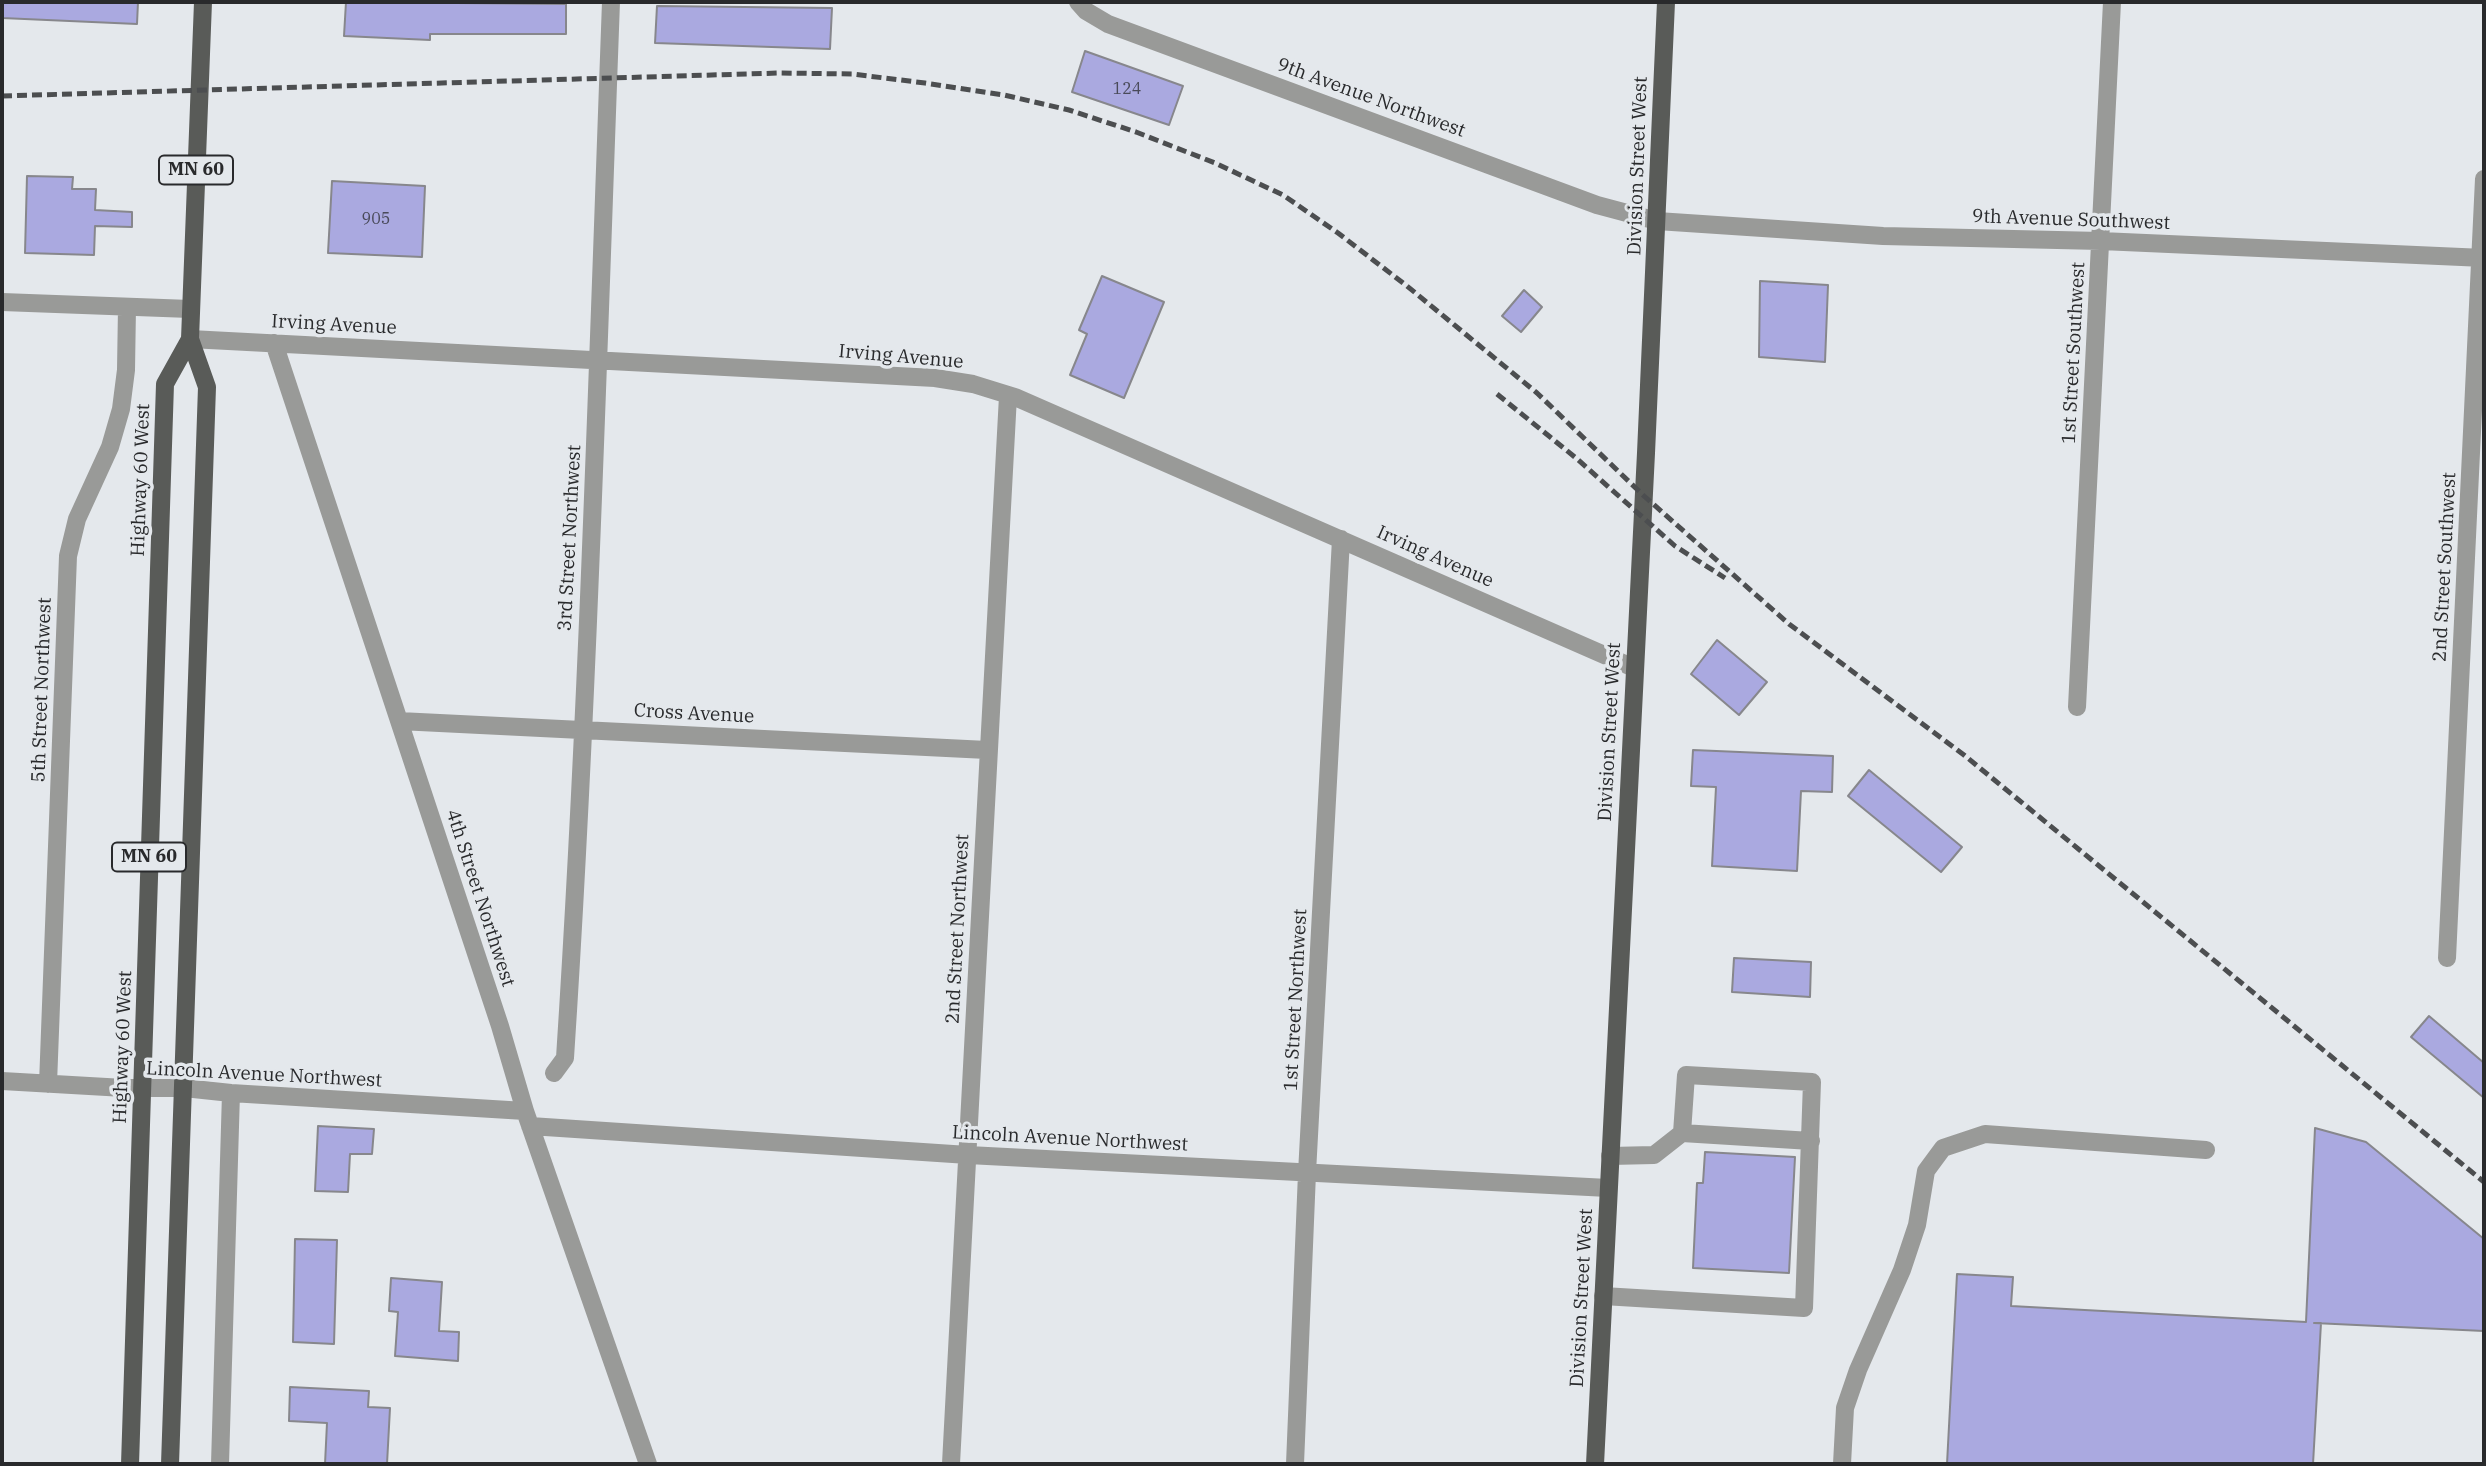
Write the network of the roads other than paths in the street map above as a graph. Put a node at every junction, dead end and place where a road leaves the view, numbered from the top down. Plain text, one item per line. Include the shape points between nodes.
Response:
1 (203, 2) edge
2 (611, 2) edge
3 (1078, 2) edge
4 (1666, 2) edge
5 (2112, 2) edge
6 (2484, 179) edge
7 (1657, 221) junction
8 (2101, 242) junction
9 (2482, 258) edge
10 (2, 302) edge
11 (127, 307) junction
12 (190, 309) junction
13 (190, 339) junction
14 (274, 343) junction
15 (599, 360) junction
16 (1008, 396) junction
17 (1341, 539) junction
18 (1634, 668) junction
19 (2077, 707) dead end
20 (399, 721) junction
21 (583, 729) junction
22 (987, 750) junction
23 (2447, 957) dead end
24 (554, 1073) dead end
25 (2, 1081) edge
26 (48, 1084) junction
27 (143, 1088) junction
28 (184, 1088) junction
29 (231, 1093) junction
30 (528, 1118) junction
31 (1682, 1133) junction
32 (1811, 1141) junction
33 (2206, 1150) dead end
34 (968, 1155) junction
35 (1610, 1156) junction
36 (1307, 1173) junction
37 (1608, 1188) junction
38 (1603, 1296) junction
39 (130, 1464) edge
40 (170, 1464) edge
41 (220, 1464) edge
42 (648, 1464) edge
43 (951, 1464) edge
44 (1295, 1464) edge
45 (1595, 1464) edge
46 (1842, 1464) edge

1 - 12 main road, MN 60
2 - 15 street, 3rd Street Northwest
3 - 7 street, 9th Avenue Northwest via 1108,24 1597,205
4 - 7 main road, Division Street West
5 - 8 street, 1st Street Southwest
6 - 9 street, 2nd Street Southwest
7 - 8 street, 9th Avenue Southwest via 1883,236
7 - 18 main road, Division Street West
8 - 9 street, 9th Avenue Southwest
8 - 19 street, 1st Street Southwest
9 - 23 street, 2nd Street Southwest
10 - 11 street
11 - 12 street
11 - 26 street, 5th Street Northwest via 121,409 110,447 77,519 68,556
12 - 13 main road, MN 60
13 - 14 street, Irving Avenue
13 - 27 main road, Highway 60 West / MN 60 via 165,384
13 - 28 main road, MN 60 via 207,387
14 - 15 street, Irving Avenue
14 - 20 street, 4th Street Northwest
15 - 16 street, Irving Avenue via 936,378
15 - 21 street, 3rd Street Northwest
16 - 17 street, Irving Avenue
16 - 22 street, 2nd Street Northwest
17 - 18 street, Irving Avenue
17 - 36 street, 1st Street Northwest
18 - 35 main road, Division Street West
20 - 21 street, Cross Avenue
20 - 30 street, 4th Street Northwest
21 - 22 street, Cross Avenue
21 - 24 street, 3rd Street Northwest via 565,1058
22 - 34 street, 2nd Street Northwest
25 - 26 street, Lincoln Avenue Northwest
26 - 27 street, Lincoln Avenue Northwest
27 - 28 street, Lincoln Avenue Northwest
27 - 39 main road, Highway 60 West / MN 60
28 - 29 street, Lincoln Avenue Northwest
28 - 40 main road, MN 60
29 - 30 street, Lincoln Avenue Northwest
29 - 41 street
30 - 34 street, Lincoln Avenue Northwest
30 - 42 street, 4th Street Northwest
31 - 32 street
31 - 32 street via 1686,1074 1812,1082
31 - 35 street via 1654,1155
32 - 38 street via 1804,1308
33 - 46 street via 1985,1134 1942,1148 1926,1171 1917,1225 1902,1270 1845,1408
34 - 36 street, Lincoln Avenue Northwest
34 - 43 street, 2nd Street Northwest
35 - 37 main road, Division Street West
36 - 37 street, Lincoln Avenue Northwest
36 - 44 street, 1st Street Northwest
37 - 38 main road, Division Street West
38 - 45 main road, Division Street West

